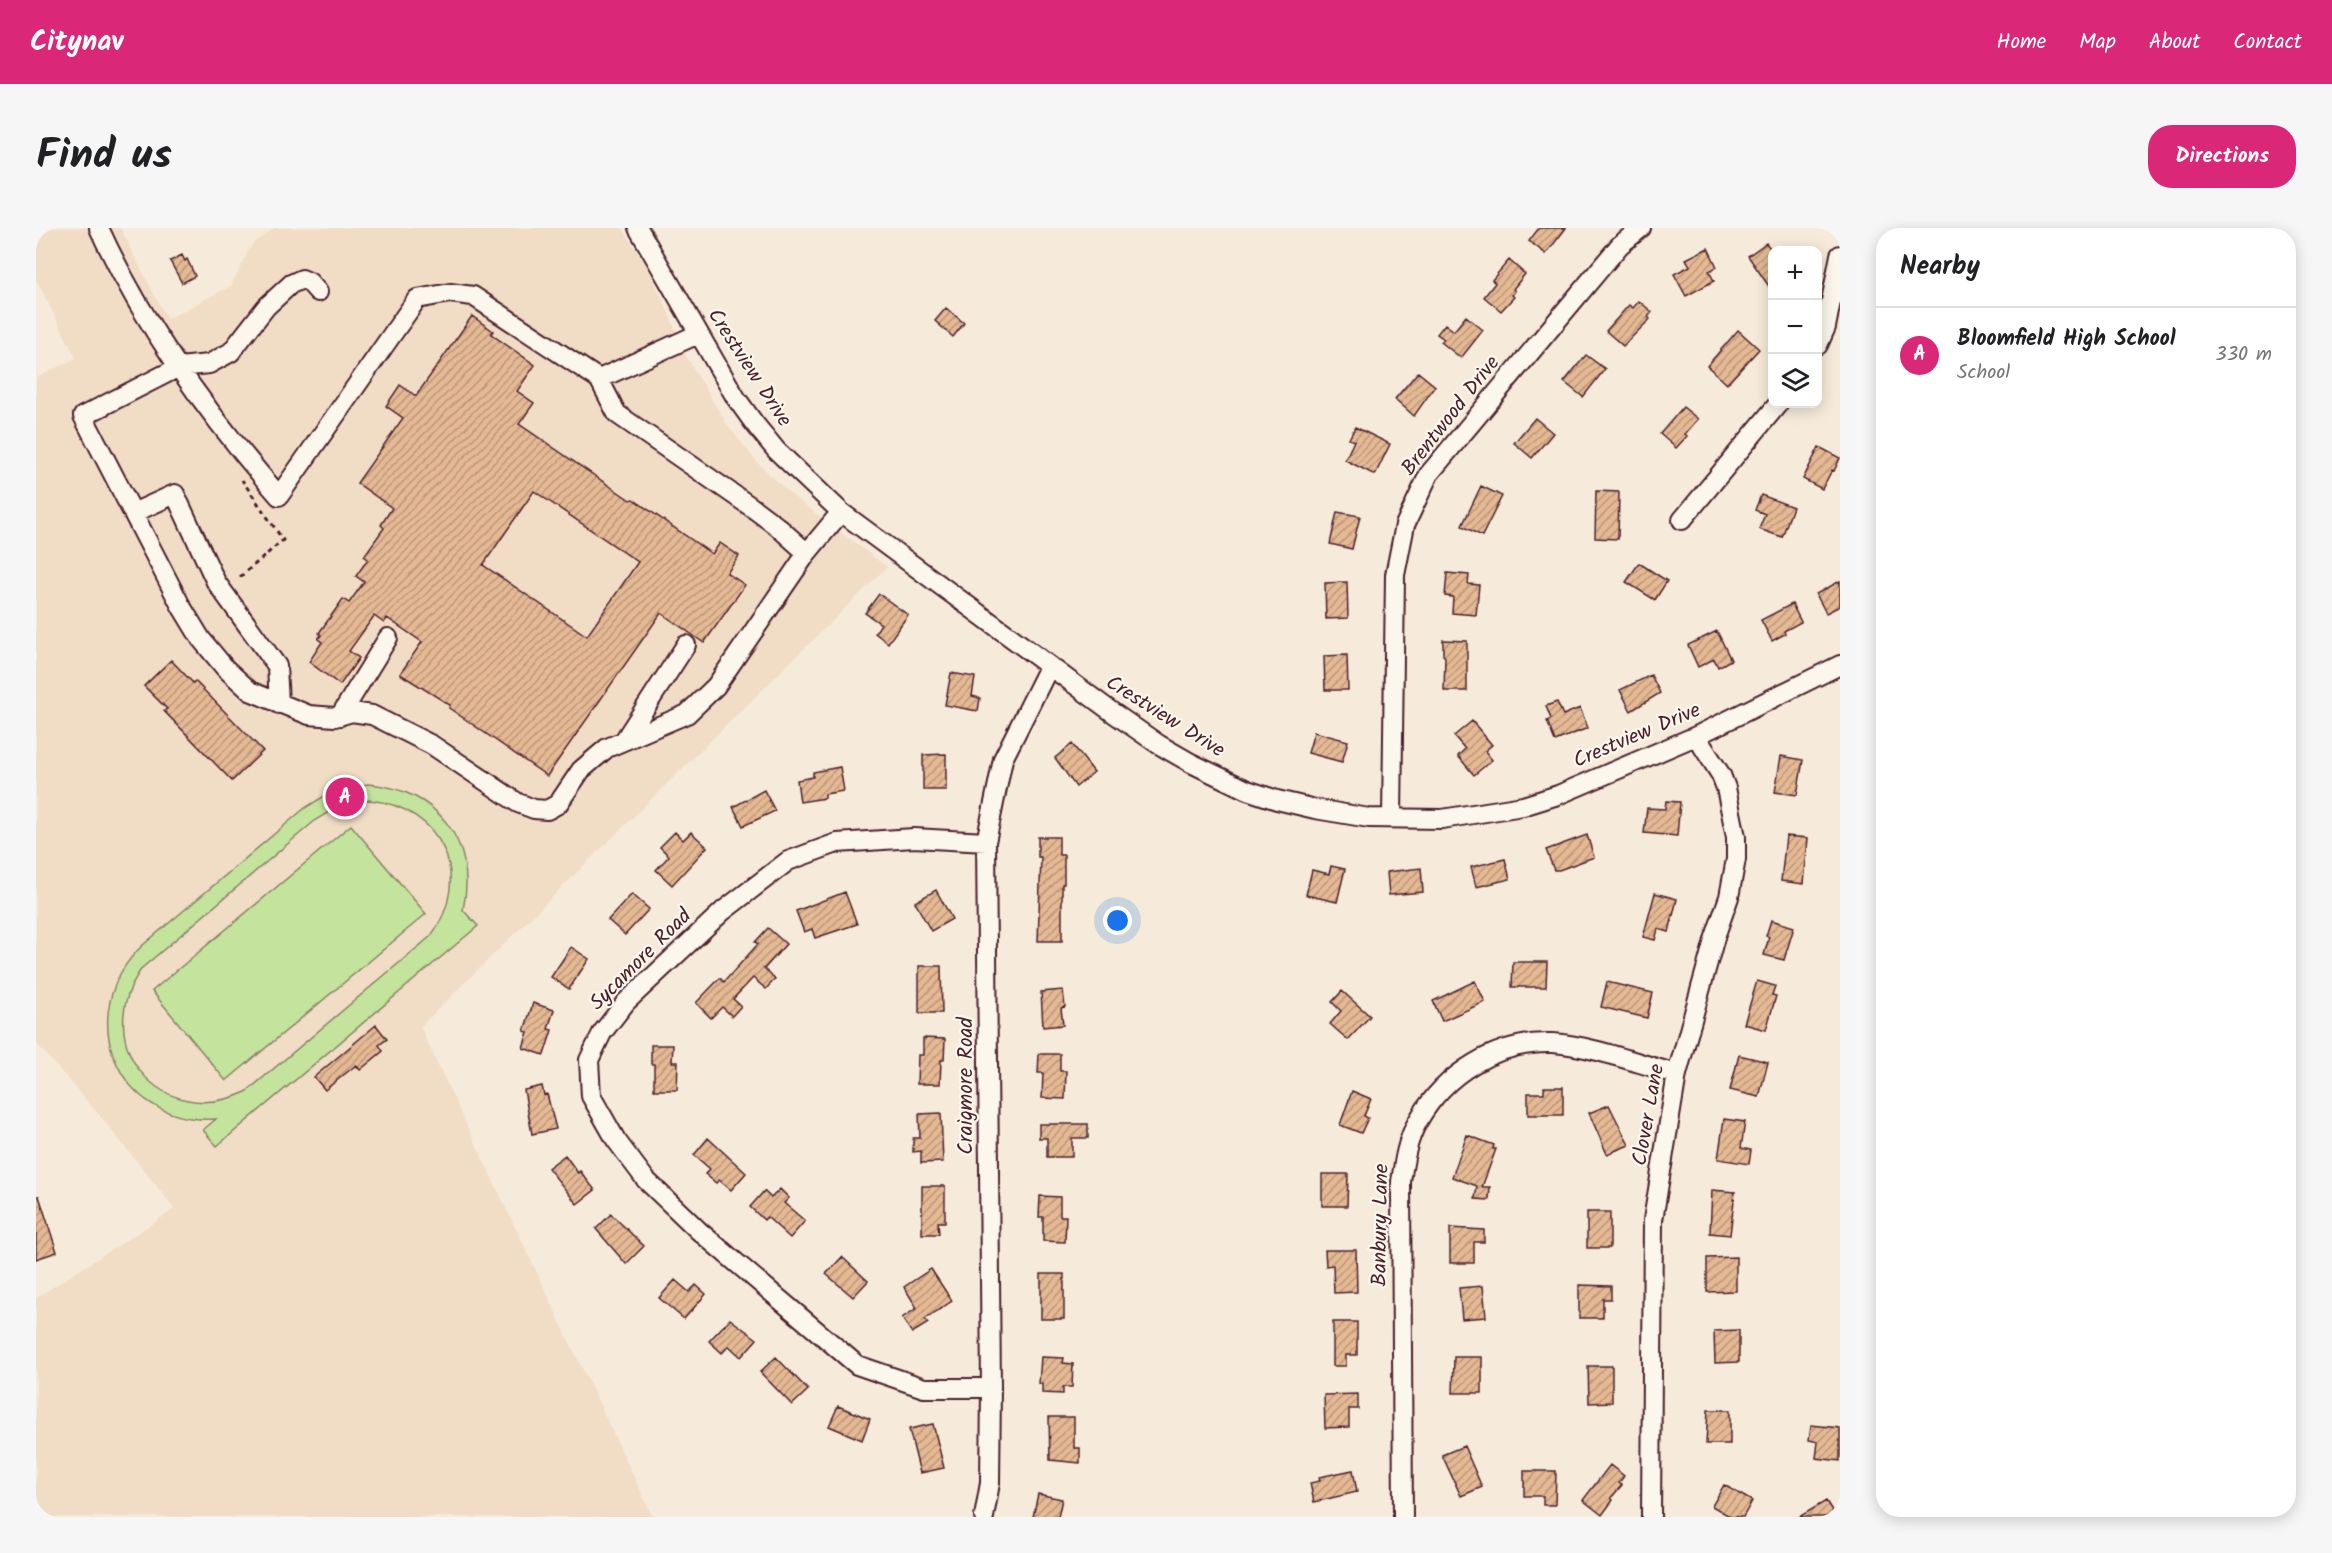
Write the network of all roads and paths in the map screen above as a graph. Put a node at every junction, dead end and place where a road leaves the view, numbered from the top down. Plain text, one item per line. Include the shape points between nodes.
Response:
1 (99, 228) edge
2 (638, 228) edge
3 (1641, 228) edge
4 (1840, 255) edge
5 (318, 292) dead end
6 (698, 334) junction
7 (1822, 336) edge
8 (179, 367) junction
9 (599, 379) junction
10 (1775, 408) edge
11 (841, 512) junction
12 (133, 513) junction
13 (1682, 520) dead end
14 (807, 553) junction
15 (388, 638) dead end
16 (686, 645) dead end
17 (1840, 665) edge
18 (1049, 667) junction
19 (279, 704) junction
20 (340, 716) junction
21 (1696, 736) junction
22 (625, 739) junction
23 (1392, 818) junction
24 (986, 842) junction
25 (1677, 1074) junction
26 (990, 1388) junction
27 (984, 1517) edge
28 (1403, 1517) edge
29 (1651, 1517) edge

1 - 8 street via 133,296
2 - 6 street, Crestview Drive
3 - 23 street, Brentwood Drive via 1620,244 1429,474 1405,525 1395,576
4 - 7 street
5 - 8 street via 302,279 291,284 231,352 209,364
6 - 9 street
6 - 11 street, Crestview Drive via 754,423 776,450
8 - 9 street via 279,496 417,299 450,293 473,296
8 - 12 street via 83,416
9 - 14 street via 617,414 750,506
10 - 13 street
11 - 14 street
11 - 18 street, Crestview Drive
12 - 19 street via 201,639 250,691
12 - 19 street via 175,494 216,582 277,666
14 - 22 street via 716,686 687,714
15 - 20 street
16 - 22 street
17 - 21 street, Crestview Drive
18 - 23 street, Crestview Drive via 1158,744 1232,783 1315,809
18 - 24 street, Craigmore Road via 1003,759
19 - 20 street via 309,715
20 - 22 street via 352,712 372,715 432,745 518,803 542,810 558,804 592,758
21 - 23 street, Crestview Drive via 1523,806 1442,819
21 - 25 street, Clover Lane via 1726,788 1736,837 1736,859 1729,897
24 - 26 street, Craigmore Road
24 - 26 street, Sycamore Road via 914,838 837,843 788,861 723,911 626,1002 602,1033 589,1059 591,1096 616,1140 646,1179 699,1231 857,1365 924,1388
25 - 28 street, Banbury Lane via 1577,1046 1526,1045 1496,1052 1456,1076 1433,1098 1417,1123 1405,1153 1401,1182
25 - 29 street, Clover Lane via 1653,1220
26 - 27 street, Craigmore Road via 990,1483

